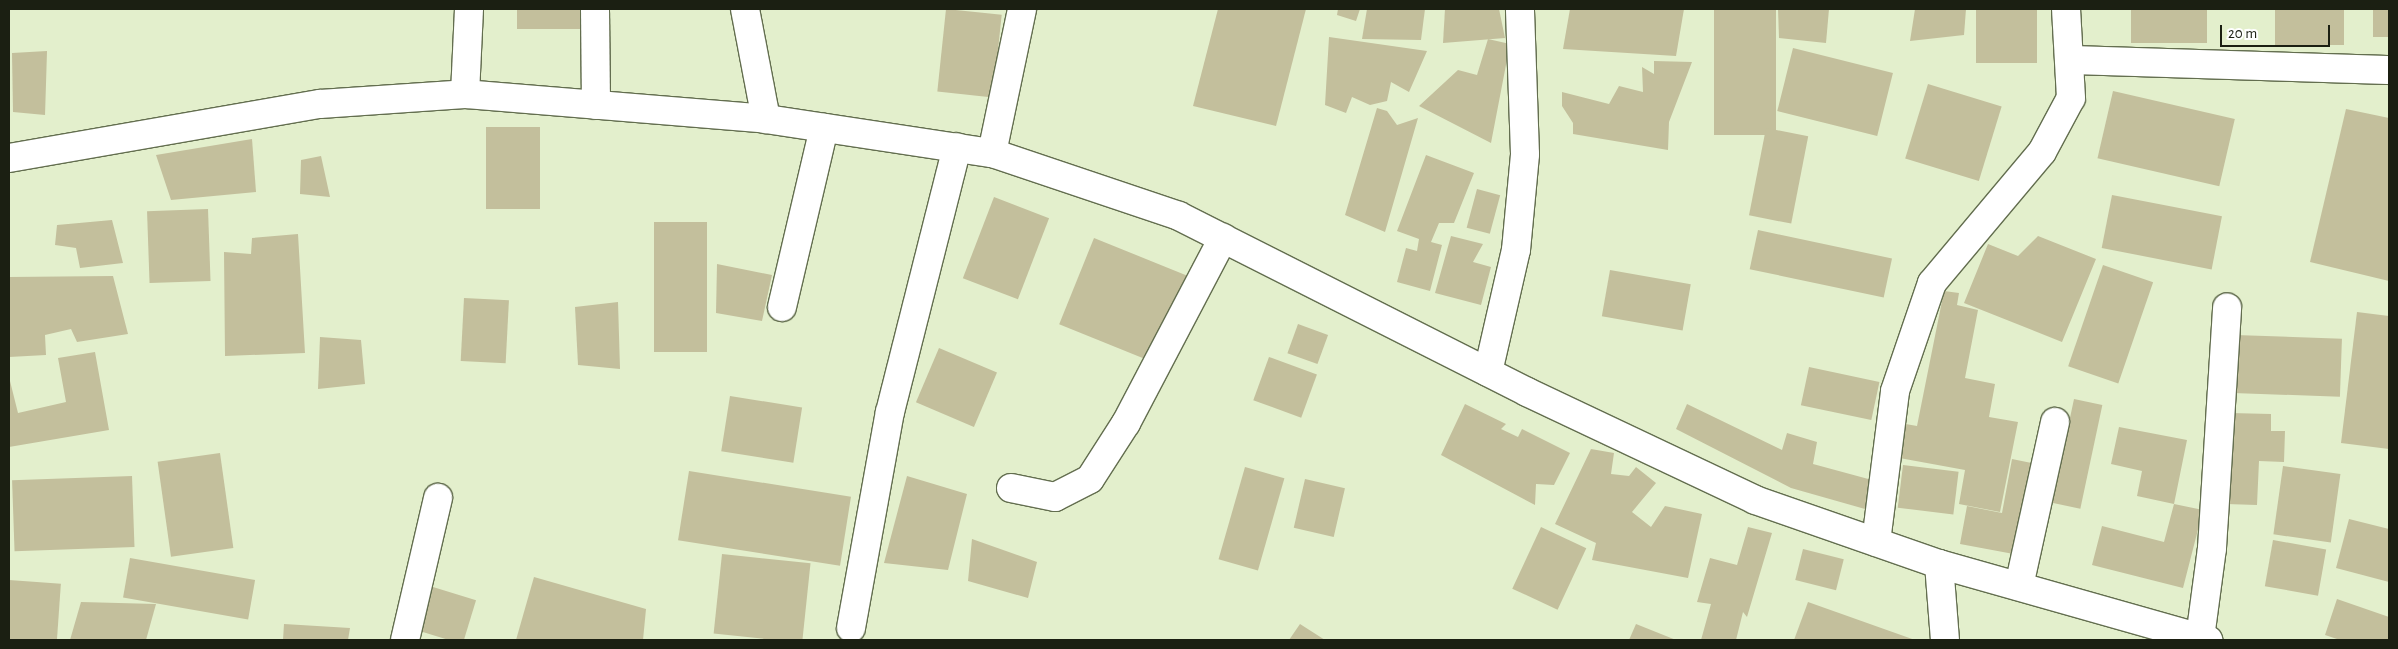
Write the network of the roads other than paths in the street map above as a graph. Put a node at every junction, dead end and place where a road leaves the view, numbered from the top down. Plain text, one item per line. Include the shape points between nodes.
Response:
1 (469, 9) edge
2 (595, 9) edge
3 (745, 9) edge
4 (1022, 9) edge
5 (1520, 9) edge
6 (2066, 9) edge
7 (2071, 60) junction
8 (2389, 70) edge
9 (465, 94) junction
10 (596, 105) junction
11 (766, 119) junction
12 (824, 128) junction
13 (957, 147) junction
14 (992, 153) junction
15 (9, 158) edge
16 (1223, 238) junction
17 (782, 307) dead end
18 (2227, 307) dead end
19 (1488, 372) junction
20 (2055, 422) dead end
21 (1011, 488) dead end
22 (438, 498) dead end
23 (1876, 542) junction
24 (1939, 564) junction
25 (2019, 586) junction
26 (850, 628) dead end
27 (2204, 639) edge
28 (405, 640) edge
29 (1945, 640) edge

1 - 9 street
2 - 10 street
3 - 11 street
4 - 14 street
5 - 19 street via 1525,154 1516,250
6 - 7 street
7 - 8 street
7 - 23 street via 2071,98 2042,152 1932,283 1895,391
9 - 10 street
9 - 15 street via 320,104
10 - 11 street
11 - 12 street
12 - 13 street
12 - 17 street
13 - 14 street
13 - 26 street via 890,412
14 - 16 street via 1179,216
16 - 19 street
16 - 21 street via 1126,423 1090,479 1055,498
18 - 27 street
19 - 23 street via 1755,500
20 - 25 street
22 - 28 street
23 - 24 street
24 - 25 street
24 - 29 street
25 - 27 street

